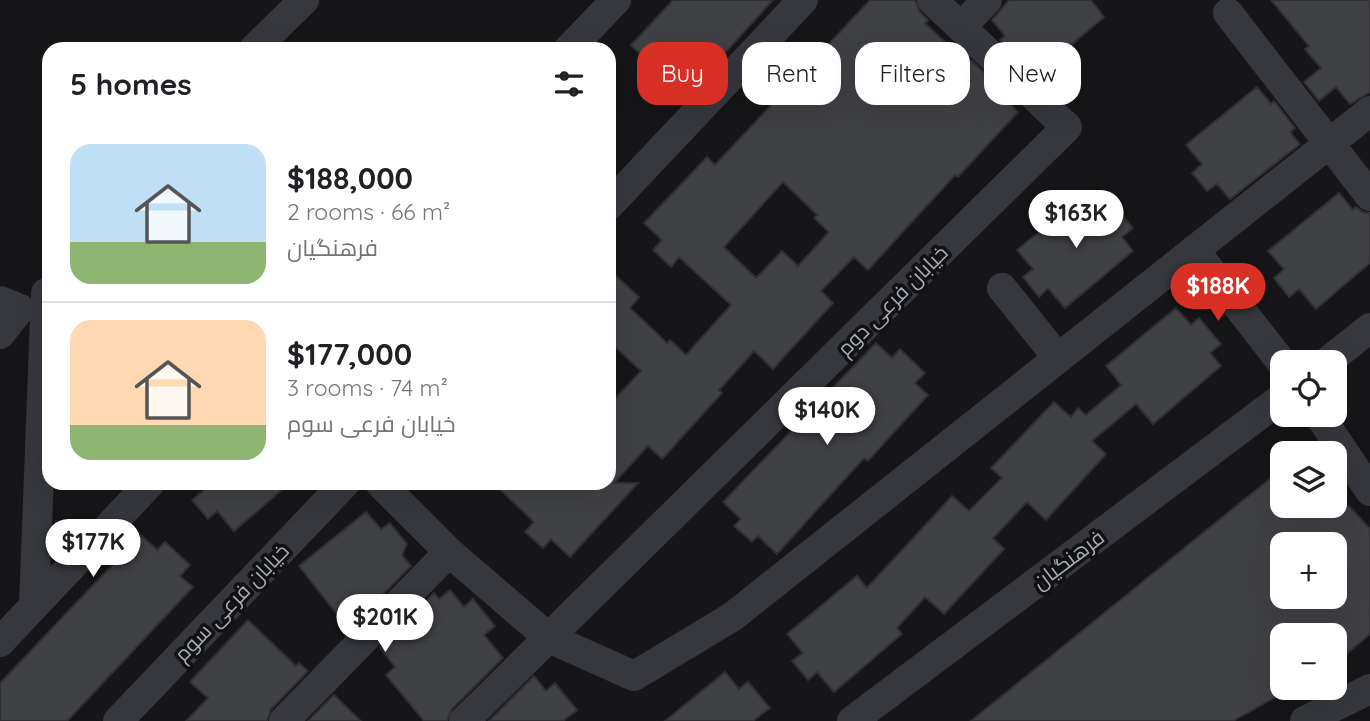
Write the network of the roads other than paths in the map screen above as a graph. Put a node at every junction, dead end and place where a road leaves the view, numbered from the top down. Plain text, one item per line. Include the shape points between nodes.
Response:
1 (304, 0) edge
2 (616, 0) edge
3 (803, 0) edge
4 (932, 0) edge
5 (987, 0) edge
6 (1228, 13) dead end
7 (961, 27) junction
8 (261, 42) edge
9 (576, 42) edge
10 (1370, 111) edge
11 (1330, 142) junction
12 (1370, 196) edge
13 (616, 198) edge
14 (1194, 250) junction
15 (1002, 288) dead end
16 (42, 293) edge
17 (10, 305) edge
18 (1370, 328) edge
19 (0, 334) edge
20 (1272, 350) edge
21 (1342, 350) edge
22 (1058, 358) junction
23 (1270, 407) edge
24 (42, 426) edge
25 (1327, 427) edge
26 (143, 490) edge
27 (338, 490) edge
28 (387, 490) edge
29 (1370, 491) edge
30 (449, 552) junction
31 (34, 605) junction
32 (3, 635) edge
33 (549, 638) junction
34 (1370, 689) edge
35 (118, 721) edge
36 (284, 721) edge
37 (464, 721) edge
38 (852, 721) edge
39 (1305, 721) edge

1 - 8 street
2 - 9 street
3 - 13 street
4 - 7 street, خیابان فرعی دوم
5 - 7 street
6 - 11 street
7 - 33 street, خیابان فرعی دوم via 1067,127
10 - 11 street
11 - 12 street
11 - 14 street
14 - 20 street
14 - 22 street
15 - 22 street
16 - 17 street
17 - 19 street
18 - 21 street
22 - 33 street via 732,617 634,676
23 - 38 street, فرهنگیان
24 - 31 street
25 - 29 street
26 - 31 street
27 - 35 street, خیابان فرعی سوم
28 - 30 street
30 - 33 street
30 - 36 street
31 - 32 street
33 - 37 street, خیابان فرعی دوم
34 - 39 street

